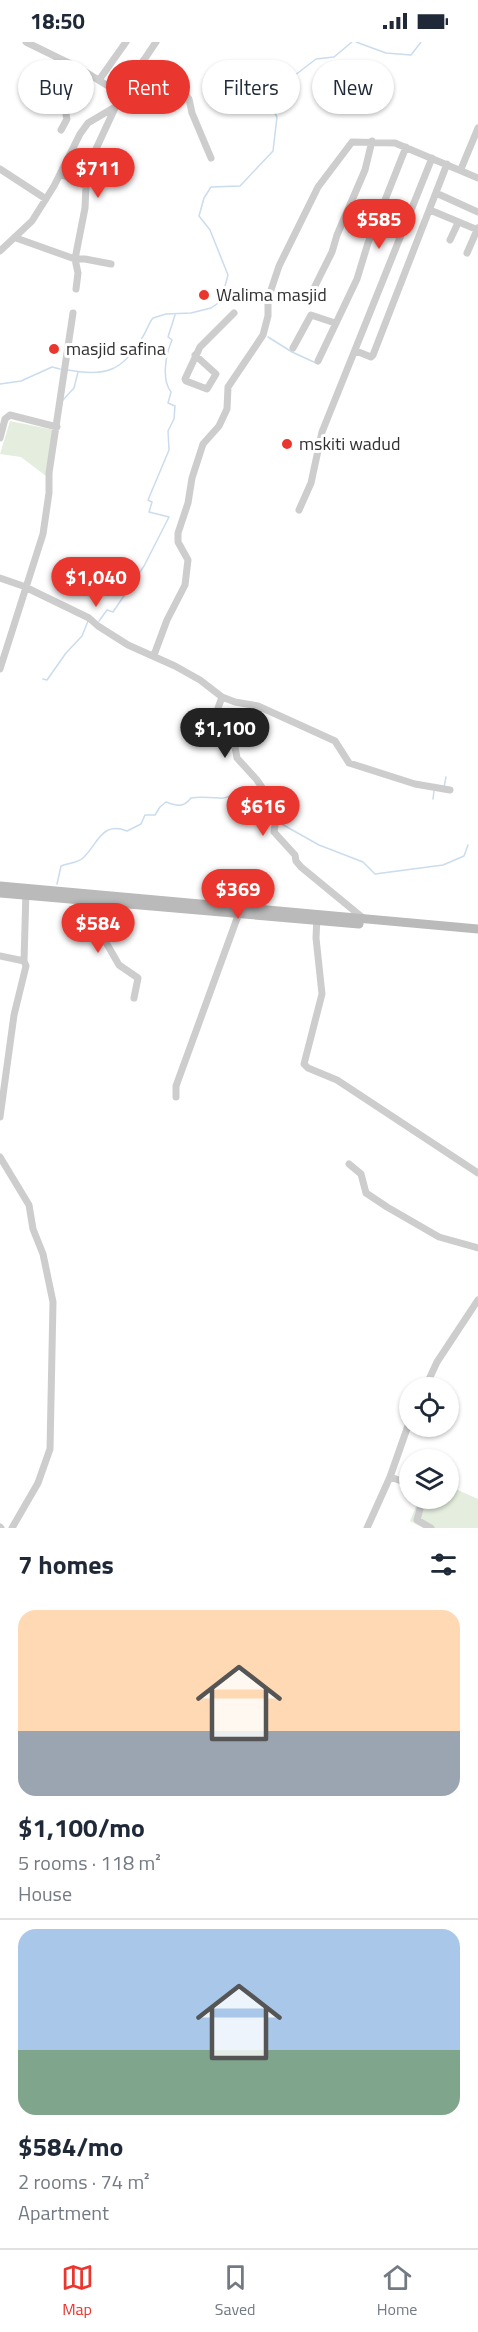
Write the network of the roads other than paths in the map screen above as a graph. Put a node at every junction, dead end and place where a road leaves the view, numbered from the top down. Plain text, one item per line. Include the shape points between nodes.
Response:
1 (26, 42) edge
2 (126, 42) edge
3 (156, 42) edge
4 (36, 44) edge
5 (64, 60) edge
6 (144, 60) edge
7 (94, 77) edge
8 (99, 80) junction
9 (106, 84) edge
10 (190, 104) edge
11 (106, 112) edge
12 (66, 114) edge
13 (112, 114) edge
14 (478, 128) edge
15 (61, 130) dead end
16 (372, 141) junction
17 (406, 147) junction
18 (211, 158) dead end
19 (432, 158) junction
20 (447, 164) junction
21 (0, 169) edge
22 (460, 169) junction
23 (61, 174) junction
24 (478, 178) edge
25 (86, 186) junction
26 (436, 193) junction
27 (46, 199) junction
28 (430, 210) junction
29 (478, 212) edge
30 (458, 223) junction
31 (478, 229) edge
32 (16, 237) junction
33 (450, 240) dead end
34 (0, 250) edge
35 (467, 253) dead end
36 (75, 259) junction
37 (111, 264) dead end
38 (314, 288) dead end
39 (76, 289) dead end
40 (73, 313) dead end
41 (234, 313) dead end
42 (335, 323) junction
43 (293, 348) dead end
44 (356, 351) junction
45 (195, 355) junction
46 (318, 361) dead end
47 (57, 427) junction
48 (0, 438) edge
49 (299, 510) dead end
50 (0, 578) edge
51 (26, 588) junction
52 (3, 651) edge
53 (154, 655) junction
54 (0, 669) edge
55 (222, 696) junction
56 (450, 790) dead end
57 (0, 886) edge
58 (26, 892) junction
59 (0, 893) edge
60 (94, 902) junction
61 (238, 913) junction
62 (317, 916) junction
63 (363, 918) junction
64 (478, 929) edge
65 (478, 935) edge
66 (0, 956) edge
67 (24, 961) junction
68 (134, 998) dead end
69 (176, 1097) dead end
70 (0, 1117) edge
71 (0, 1157) edge
72 (349, 1164) dead end
73 (478, 1173) edge
74 (478, 1248) edge
75 (477, 1305) edge
76 (430, 1377) edge
77 (404, 1437) edge
78 (390, 1477) junction
79 (399, 1480) edge
80 (420, 1509) edge
81 (12, 1528) edge
82 (367, 1528) edge
83 (431, 1528) edge

1 - 4 street
2 - 8 street
3 - 6 street
4 - 5 street
7 - 8 street
8 - 9 street
10 - 18 street
11 - 23 street via 88,123
12 - 15 street
13 - 25 street via 89,164
14 - 22 street
16 - 17 street
16 - 38 street via 365,170
16 - 53 street via 352,142 318,187 279,266 268,298 262,335 228,387 227,409 219,426 203,444 178,533 178,542 188,560 185,585
17 - 19 street
17 - 42 street via 357,279
19 - 20 street
19 - 44 street
20 - 22 street
20 - 26 street
21 - 27 street
22 - 24 street
23 - 25 street
23 - 27 street
25 - 36 street
26 - 28 street
26 - 29 street
27 - 32 street
28 - 30 street
28 - 44 street via 373,355
30 - 31 street
30 - 33 street
31 - 35 street
32 - 34 street
32 - 36 street
36 - 37 street
36 - 39 street
40 - 47 street
41 - 45 street
42 - 43 street via 311,315
42 - 46 street
44 - 49 street via 322,432 311,483
45 - 45 street via 185,380 207,389 216,374
47 - 48 street via 10,415
47 - 51 street via 43,534
50 - 51 street
51 - 52 street
51 - 53 street via 89,618 128,645
52 - 54 street
53 - 55 street
55 - 56 street via 258,706 335,741 350,763 416,784
55 - 63 street via 214,719 216,726 257,780 275,821 274,832 296,861
57 - 58 main road
58 - 59 main road
58 - 60 main road
58 - 62 main road
58 - 67 street
60 - 61 main road
60 - 68 street via 104,939 119,965 138,978
61 - 62 main road
61 - 69 street via 176,1086
62 - 63 main road
62 - 65 main road
62 - 73 street via 322,994 304,1064 337,1080
63 - 64 main road
66 - 67 street
67 - 70 street
71 - 81 street via 29,1205 53,1302 50,1449 38,1483
72 - 74 street via 361,1174 364,1190 387,1207 439,1237
75 - 76 street
77 - 78 street
78 - 79 street
78 - 82 street
80 - 83 street via 417,1520

